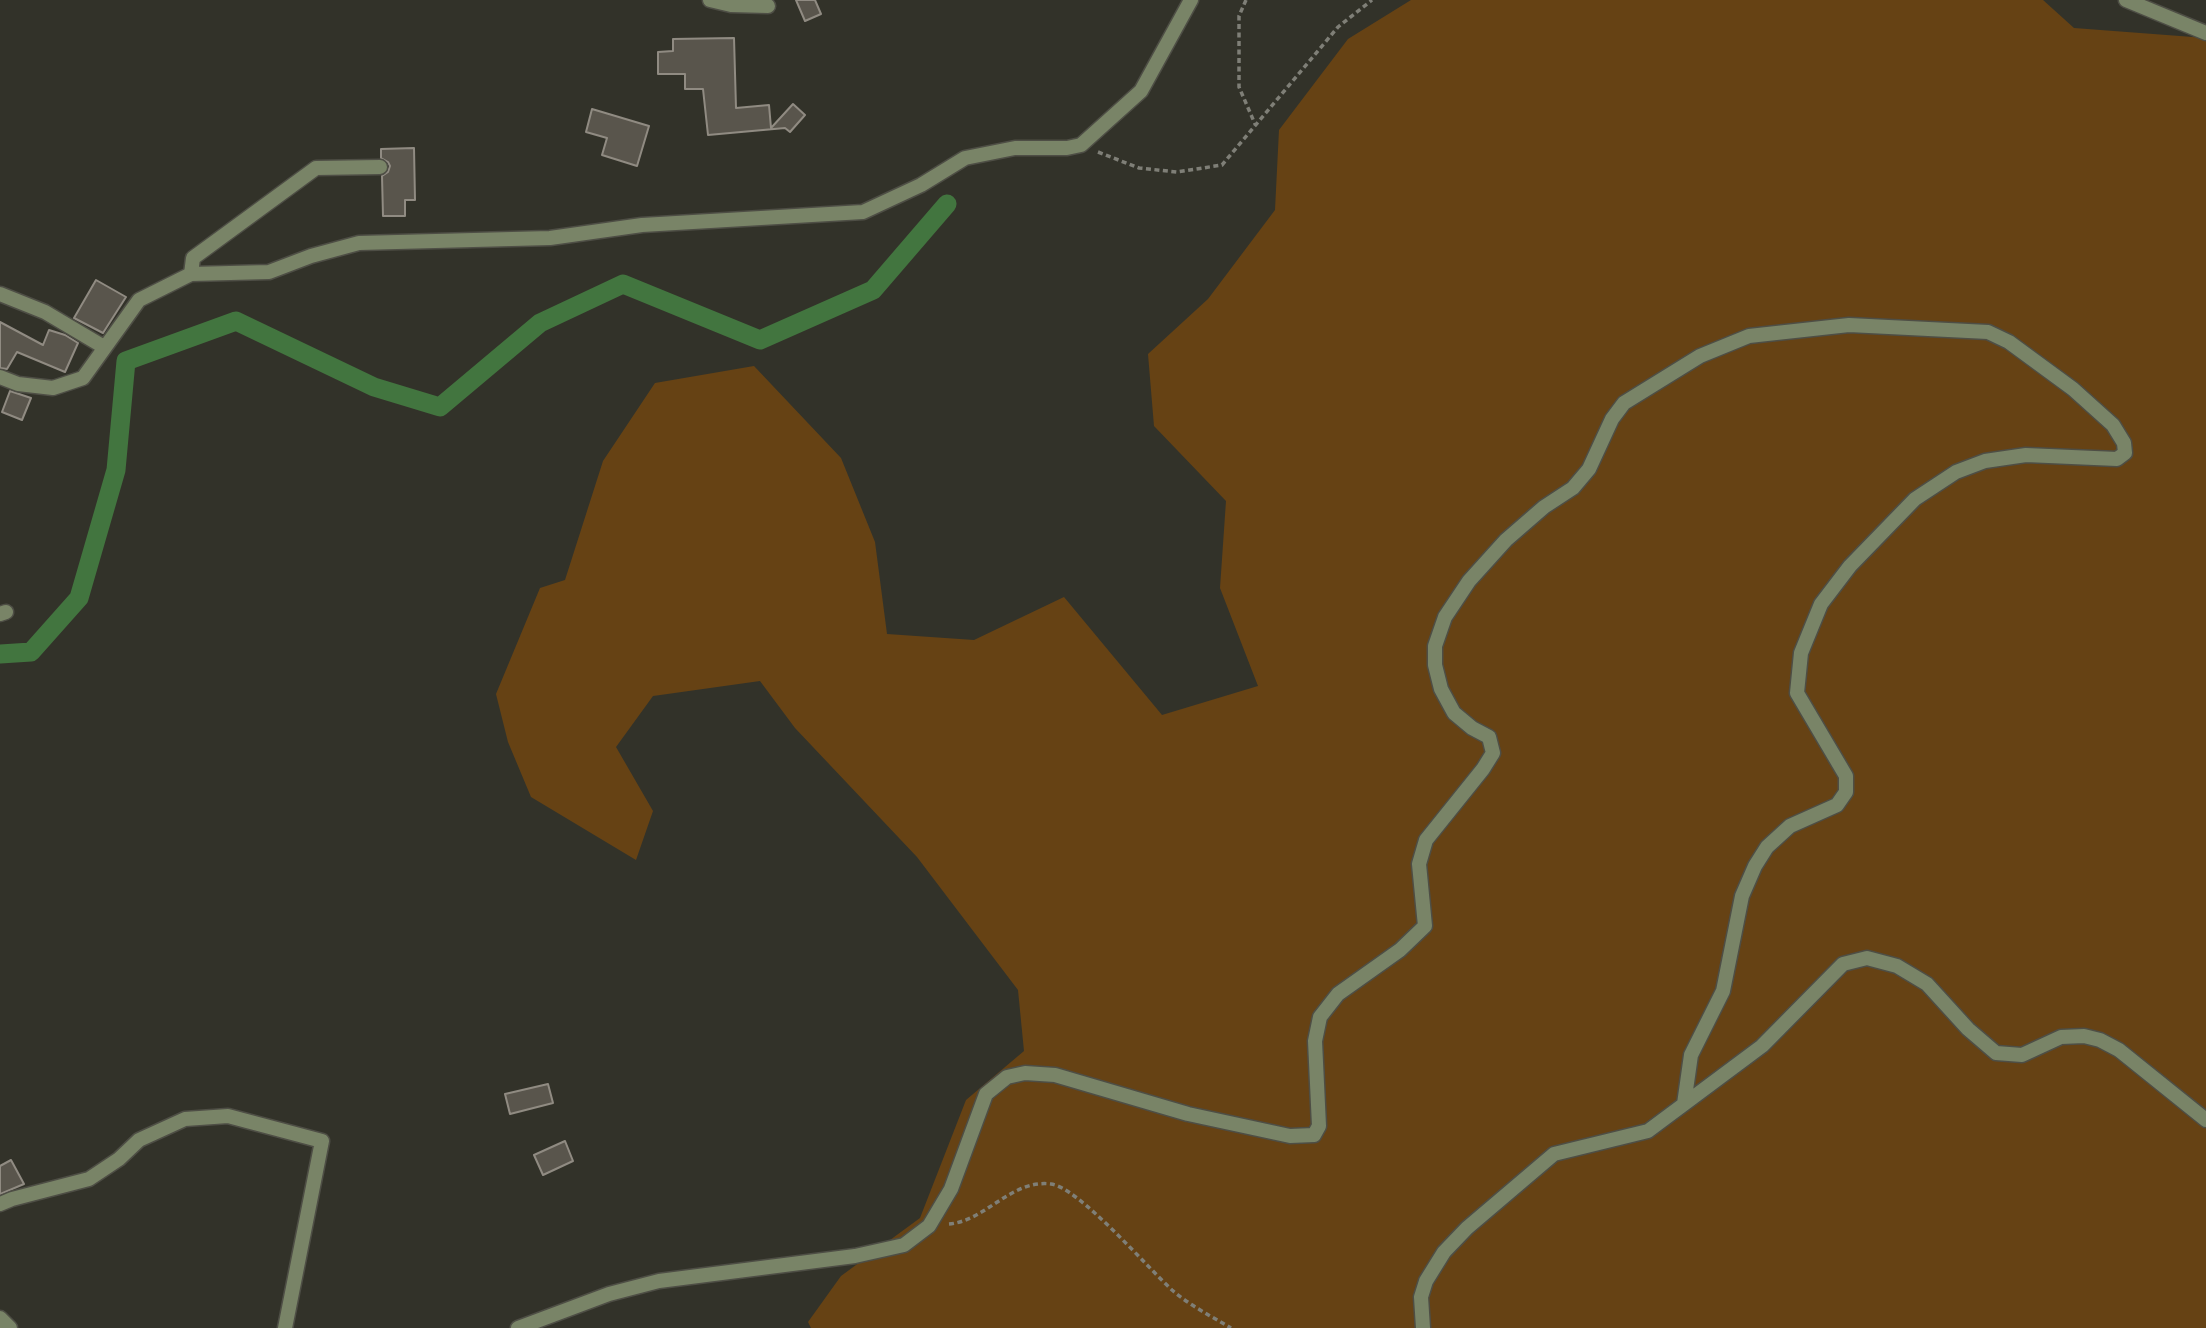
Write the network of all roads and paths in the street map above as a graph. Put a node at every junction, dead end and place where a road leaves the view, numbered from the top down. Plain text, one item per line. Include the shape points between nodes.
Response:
1 (710, 0) edge
2 (1191, 0) edge
3 (1246, 0) edge
4 (1372, 0) edge
5 (2126, 0) edge
6 (768, 6) dead end
7 (2206, 33) edge
8 (1255, 124) junction
9 (1081, 145) junction
10 (380, 167) dead end
11 (191, 274) junction
12 (0, 295) edge
13 (104, 346) junction
14 (0, 377) edge
15 (1684, 1104) junction
16 (2206, 1120) edge
17 (0, 1204) edge
18 (929, 1226) junction
19 (0, 1318) edge
20 (10, 1328) edge
21 (285, 1328) edge
22 (518, 1328) edge
23 (1230, 1328) edge
24 (1423, 1328) edge

1 - 6 street
2 - 9 street via 1141,91
3 - 8 path via 1239,16 1239,87
4 - 8 path via 1338,27
5 - 7 street
8 - 9 path via 1222,165 1177,172 1139,167
9 - 11 street via 1015,148 965,158 863,212 642,225 550,237 359,243 269,272
10 - 11 street via 316,167 193,258
11 - 13 street via 139,300
12 - 13 street via 45,312
13 - 14 street via 83,378 53,388
15 - 16 street via 1762,1046 1843,964 1867,958 1897,965 1927,984 1996,1053 2022,1055 2061,1037 2100,1040
15 - 18 street via 1692,1055 1723,991 1742,897 1755,866 1790,826 1837,805 1846,792 1846,776 1797,693 1801,653 1821,604 1850,566 1915,499 1956,472 1985,461 2026,455 2116,459 2125,453 2113,425 2073,388 1988,332 1849,325 1749,336 1700,356 1624,402 1589,469 1573,488 1506,540 1469,581 1445,617 1435,646 1441,689 1454,713 1489,737 1493,753 1426,840 1419,864 1425,926 1400,950 1338,994 1320,1017 1315,1041 1319,1126 1314,1135 1290,1136 1188,1114 1055,1075 1007,1077 986,1094 951,1189
15 - 24 street via 1648,1131 1554,1154 1476,1220 1444,1252 1426,1281 1421,1297
17 - 21 street via 89,1179 139,1140 185,1119 228,1116 322,1141
18 - 22 street via 904,1245 855,1256 659,1281
18 - 23 path via 963,1223 1020,1187 1053,1184 1080,1199 1174,1292
19 - 20 street

